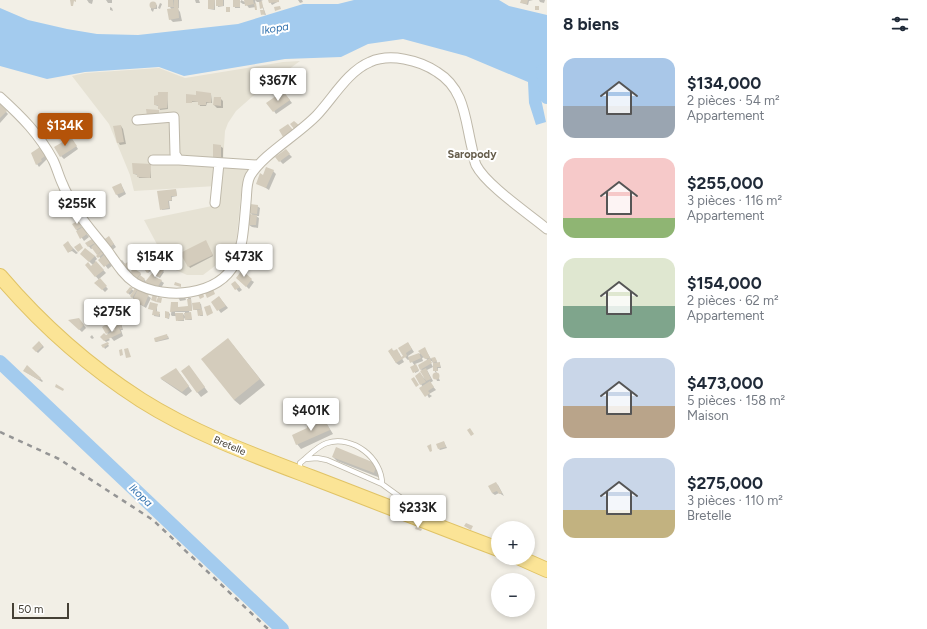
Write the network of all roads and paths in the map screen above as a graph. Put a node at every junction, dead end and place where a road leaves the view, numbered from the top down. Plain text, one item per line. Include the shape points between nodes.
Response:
1 (0, 97) edge
2 (137, 120) dead end
3 (153, 160) dead end
4 (178, 160) junction
5 (219, 163) junction
6 (257, 165) junction
7 (215, 203) dead end
8 (547, 229) edge
9 (0, 276) edge
10 (302, 466) junction
11 (382, 484) junction
12 (444, 528) junction
13 (491, 546) edge
14 (535, 565) edge
15 (547, 570) edge

1 - 6 street via 26,120 40,139 84,222 126,274 135,283 148,289 167,293 187,292 214,285 225,278 233,268 241,249 248,180
2 - 4 street via 174,117 175,154
3 - 4 street
4 - 5 street
5 - 6 street
5 - 7 street
6 - 8 street via 316,116 354,74 370,62 394,58 412,61 437,72 455,89 464,107 475,164 485,179
9 - 10 main road, Bretelle via 77,353 142,400 206,435
10 - 11 lane via 317,458 327,460
10 - 11 lane via 322,445 343,442 362,449 373,457 382,477
10 - 12 main road, Bretelle
11 - 12 lane
12 - 13 main road, Bretelle
14 - 15 main road

